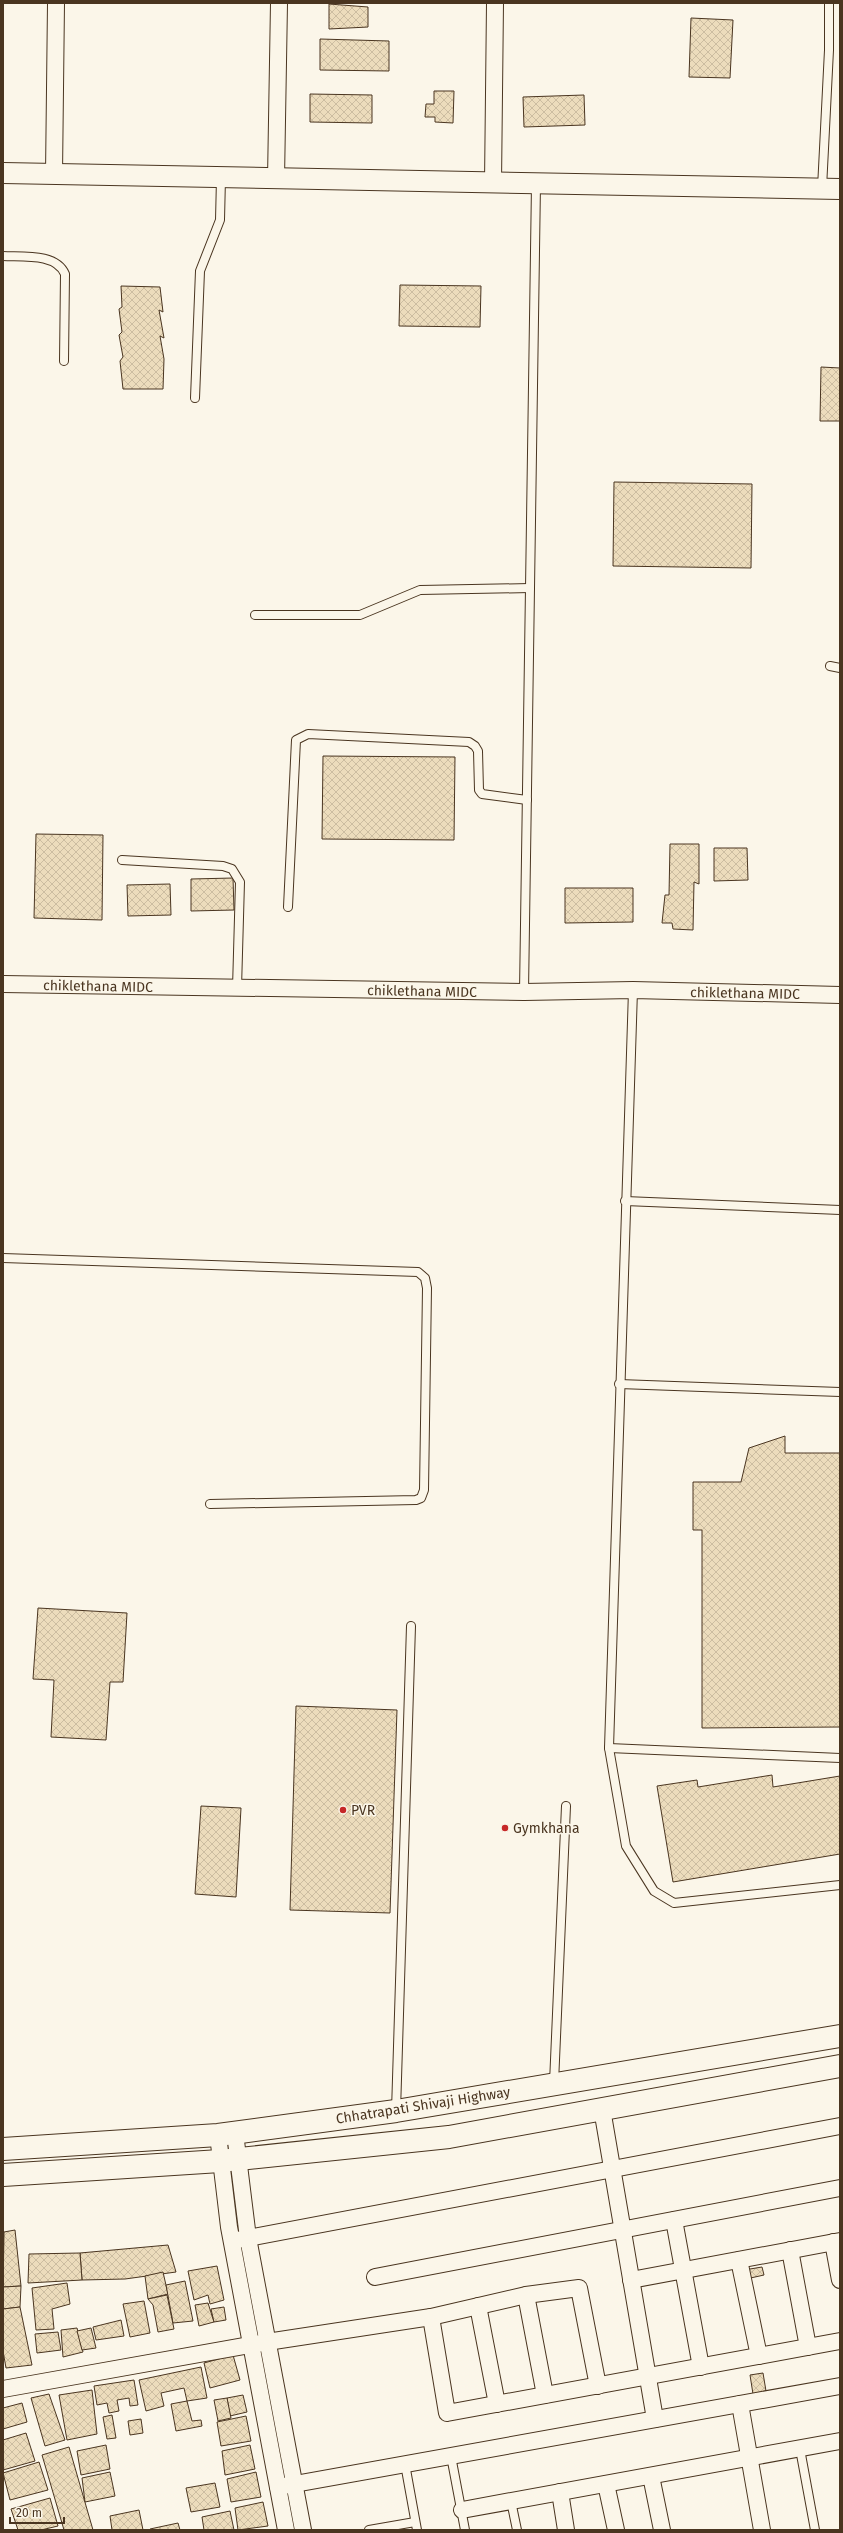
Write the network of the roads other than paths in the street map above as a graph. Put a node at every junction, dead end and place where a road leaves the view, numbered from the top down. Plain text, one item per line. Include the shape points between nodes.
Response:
1 (56, 3) edge
2 (279, 3) edge
3 (496, 3) edge
4 (829, 3) edge
5 (3, 174) edge
6 (54, 174) junction
7 (221, 178) junction
8 (276, 179) junction
9 (493, 183) junction
10 (536, 184) junction
11 (831, 189) edge
12 (3, 256) edge
13 (64, 361) dead end
14 (194, 398) dead end
15 (530, 588) junction
16 (255, 615) dead end
17 (830, 666) dead end
18 (840, 668) edge
19 (527, 800) junction
20 (122, 860) dead end
21 (288, 907) dead end
22 (3, 984) edge
23 (237, 988) junction
24 (633, 990) junction
25 (524, 992) junction
26 (840, 995) edge
27 (625, 1201) junction
28 (840, 1210) edge
29 (3, 1258) edge
30 (619, 1384) junction
31 (840, 1392) edge
32 (210, 1504) dead end
33 (411, 1626) dead end
34 (608, 1748) junction
35 (840, 1758) edge
36 (566, 1806) dead end
37 (840, 1885) edge
38 (840, 2036) edge
39 (840, 2066) edge
40 (554, 2084) junction
41 (602, 2109) junction
42 (396, 2111) junction
43 (840, 2126) edge
44 (226, 2134) junction
45 (3, 2149) edge
46 (229, 2160) junction
47 (612, 2168) junction
48 (3, 2175) edge
49 (840, 2188) edge
50 (674, 2220) junction
51 (622, 2230) junction
52 (248, 2238) junction
53 (232, 2241) junction
54 (837, 2242) edge
55 (790, 2250) junction
56 (739, 2260) junction
57 (684, 2270) junction
58 (375, 2277) dead end
59 (631, 2280) junction
60 (840, 2280) edge
61 (526, 2295) junction
62 (478, 2306) junction
63 (431, 2317) junction
64 (840, 2341) edge
65 (259, 2344) junction
66 (808, 2347) junction
67 (759, 2356) junction
68 (701, 2367) junction
69 (647, 2377) junction
70 (598, 2386) junction
71 (840, 2386) edge
72 (3, 2389) edge
73 (545, 2395) junction
74 (497, 2404) junction
75 (740, 2404) junction
76 (655, 2420) junction
77 (840, 2442) edge
78 (800, 2449) junction
79 (452, 2456) junction
80 (749, 2458) junction
81 (404, 2464) junction
82 (651, 2476) junction
83 (294, 2484) junction
84 (606, 2484) junction
85 (278, 2487) junction
86 (560, 2492) junction
87 (511, 2501) junction
88 (462, 2510) junction
89 (416, 2526) edge
90 (286, 2530) edge
91 (302, 2530) edge
92 (368, 2530) edge
93 (466, 2530) edge
94 (517, 2530) edge
95 (566, 2530) edge
96 (616, 2530) edge
97 (662, 2530) edge
98 (762, 2530) edge
99 (815, 2530) edge

1 - 6 street
2 - 8 street
3 - 9 street
4 - 11 lane
5 - 6 street
6 - 7 street
7 - 8 street
7 - 14 lane via 220,220 200,271
8 - 9 street
9 - 10 street
10 - 11 street
10 - 15 lane
12 - 13 lane via 45,259 62,268 65,274
15 - 16 lane via 420,590 360,616
15 - 19 lane
17 - 18 lane
19 - 21 lane via 482,794 479,790 478,751 469,742 308,734 301,736 296,740
19 - 25 lane
20 - 23 lane via 223,866 237,874 240,882
22 - 23 street, chiklethana MIDC
23 - 25 street, chiklethana MIDC
24 - 25 street, chiklethana MIDC
24 - 26 street, chiklethana MIDC
24 - 27 lane
27 - 28 lane
27 - 30 lane
29 - 32 lane via 418,1272 425,1278 427,1311 424,1490 421,1498
30 - 31 lane
30 - 34 lane
33 - 42 lane
34 - 35 lane
34 - 37 lane via 626,1846 654,1891 674,1903
36 - 40 lane
38 - 40 main road, Chhatrapati Shivaji Highway
39 - 41 main road
40 - 42 main road, Chhatrapati Shivaji Highway
41 - 46 main road via 449,2137
41 - 47 street
42 - 44 main road, Chhatrapati Shivaji Highway
43 - 47 street
44 - 45 main road, Chhatrapati Shivaji Highway
44 - 46 street
46 - 48 main road
46 - 52 street
46 - 53 street
47 - 51 street
47 - 52 street
49 - 50 street
50 - 51 street
50 - 57 street
51 - 58 street
51 - 59 street
52 - 53 street
52 - 65 street
53 - 65 street
54 - 55 street
54 - 60 street
55 - 56 street
55 - 66 street
56 - 57 street
56 - 67 street
57 - 59 street
57 - 68 street
59 - 69 street
61 - 62 street
61 - 70 street via 579,2288
61 - 73 street
62 - 63 street
62 - 74 street
63 - 65 street
63 - 74 street via 447,2413
64 - 66 street
65 - 72 street
65 - 83 street
65 - 85 street
66 - 67 street
67 - 68 street
68 - 69 street
69 - 70 street
69 - 76 street
70 - 73 street
71 - 75 street
73 - 74 street
75 - 76 street
75 - 80 street
76 - 79 street
77 - 78 street
78 - 80 street
78 - 99 lane
79 - 81 street
79 - 88 lane
80 - 82 street
80 - 98 street
81 - 83 street
81 - 89 lane
82 - 84 street
82 - 97 street
83 - 85 street
83 - 91 street
84 - 86 street
84 - 96 street
85 - 90 street
86 - 87 street
86 - 95 street
87 - 88 street
87 - 94 lane
88 - 93 lane
89 - 92 lane

